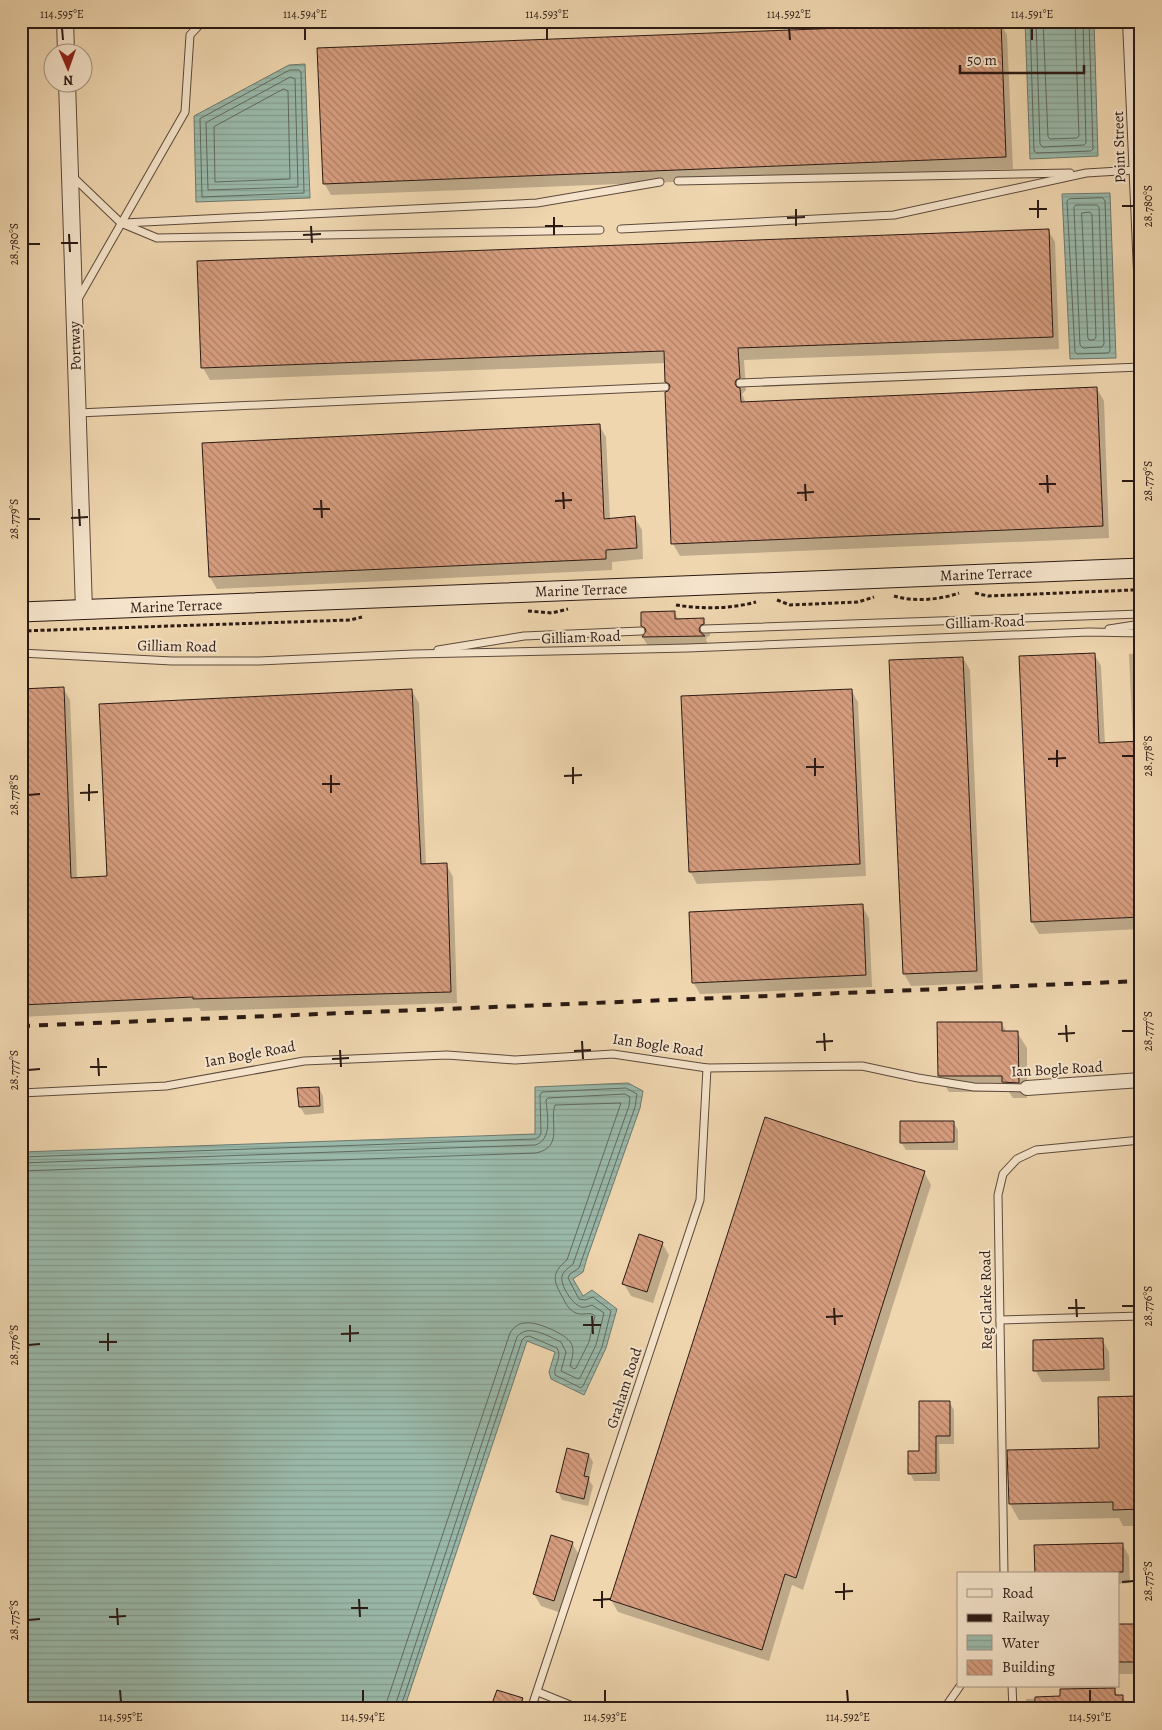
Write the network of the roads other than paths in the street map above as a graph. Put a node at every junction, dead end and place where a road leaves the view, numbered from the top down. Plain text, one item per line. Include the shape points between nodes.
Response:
1 (65, 21) edge
2 (203, 21) edge
3 (1130, 21) edge
4 (66, 42) edge
5 (67, 92) edge
6 (1136, 170) junction
7 (1086, 173) junction
8 (70, 174) junction
9 (678, 181) dead end
10 (660, 182) dead end
11 (121, 223) junction
12 (621, 229) dead end
13 (600, 230) dead end
14 (1141, 271) edge
15 (74, 306) junction
16 (1141, 367) edge
17 (740, 383) dead end
18 (665, 387) dead end
19 (77, 414) junction
20 (1141, 568) edge
21 (84, 610) junction
22 (21, 612) edge
23 (1141, 614) edge
24 (1141, 624) edge
25 (704, 629) dead end
26 (641, 631) dead end
27 (1089, 632) junction
28 (1141, 633) edge
29 (21, 653) edge
30 (413, 654) junction
31 (707, 1068) junction
32 (1141, 1080) edge
33 (1028, 1088) joint
34 (21, 1092) edge
35 (1141, 1140) edge
36 (1141, 1316) edge
37 (1000, 1320) junction
38 (1004, 1572) edge
39 (959, 1688) edge
40 (1012, 1688) edge
41 (538, 1692) junction
42 (531, 1709) edge
43 (580, 1709) edge
44 (944, 1709) edge
45 (1012, 1709) edge

1 - 4 street
2 - 11 lane via 190,35 185,112
3 - 6 street, Point Street
5 - 8 street, Portway
6 - 7 lane
6 - 14 street, Point Street
7 - 9 lane
7 - 12 lane via 894,215
8 - 11 lane
8 - 15 street, Portway
10 - 11 lane via 537,203
11 - 13 lane via 157,238
11 - 15 lane
15 - 19 street, Portway
16 - 17 lane
18 - 19 lane
19 - 21 street, Portway
20 - 21 main road, Marine Terrace
21 - 22 main road, Marine Terrace
23 - 25 lane
24 - 27 lane
26 - 30 lane via 524,636
27 - 28 lane, Gilliam Road
27 - 30 lane, Gilliam Road via 688,648
29 - 30 lane, Gilliam Road via 172,661
31 - 33 lane, Ian Bogle Road via 862,1066 974,1087
31 - 34 lane, Ian Bogle Road via 613,1054 515,1060 447,1055 304,1061 166,1086
31 - 41 lane, Graham Road via 700,1200
32 - 33 street, Ian Bogle Road
35 - 37 lane, Reg Clarke Road via 1036,1150 1017,1159 1003,1174 998,1195
36 - 37 lane
37 - 38 lane, Reg Clarke Road
39 - 44 lane
40 - 45 lane
41 - 42 lane, Graham Road
41 - 43 lane

